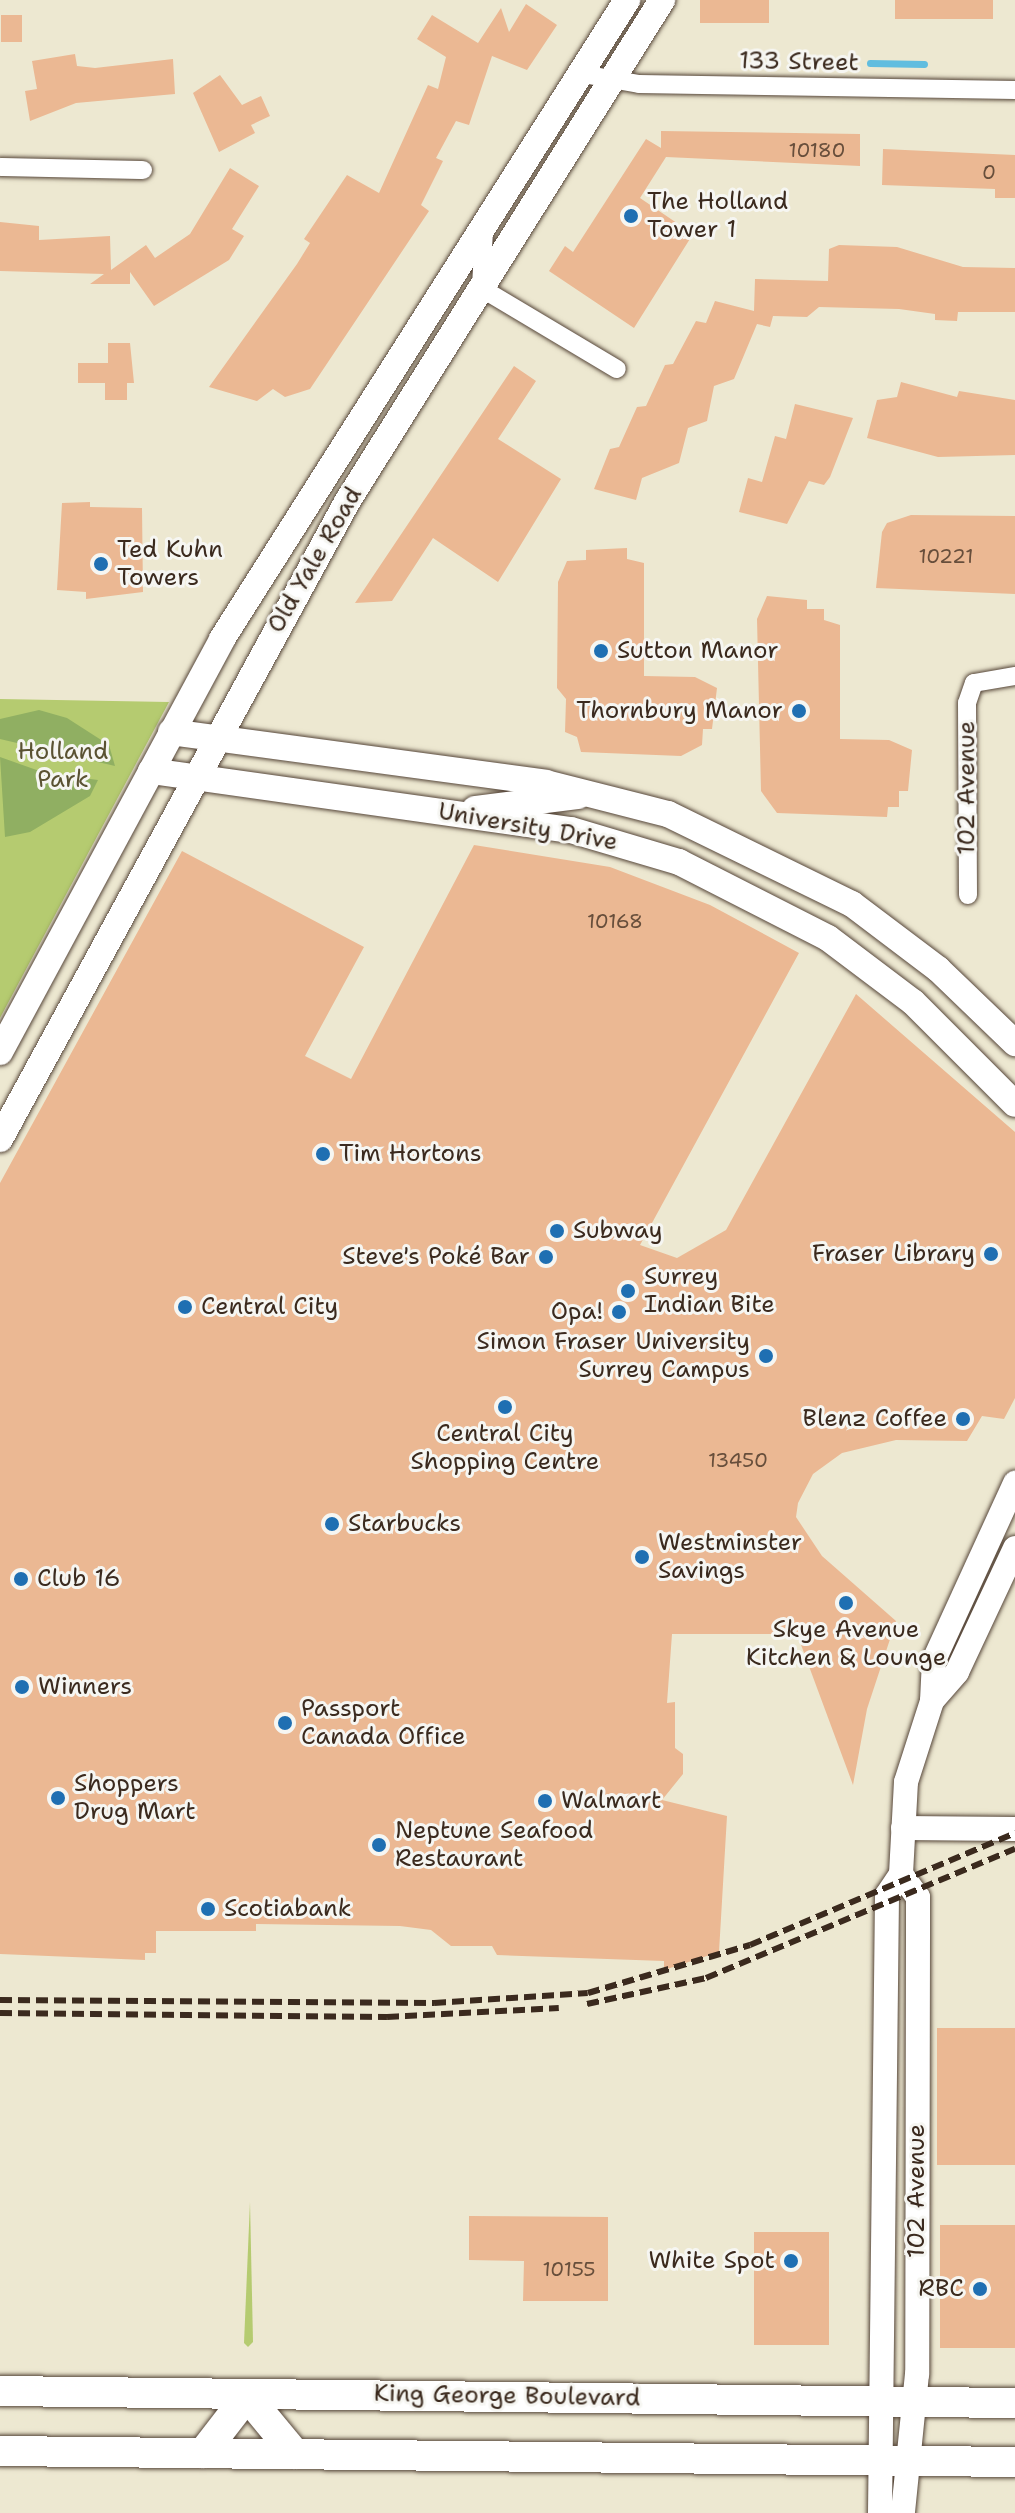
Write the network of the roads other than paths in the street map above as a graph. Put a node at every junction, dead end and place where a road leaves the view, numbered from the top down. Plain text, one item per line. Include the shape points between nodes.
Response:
1 (627, 0) edge
2 (662, 0) edge
3 (583, 74) junction
4 (614, 81) junction
5 (1015, 90) edge
6 (0, 167) edge
7 (143, 170) dead end
8 (484, 223) junction
9 (481, 288) junction
10 (617, 369) dead end
11 (1015, 676) edge
12 (171, 732) junction
13 (214, 738) junction
14 (151, 771) junction
15 (194, 776) junction
16 (593, 793) junction
17 (458, 812) junction
18 (968, 895) dead end
19 (1015, 1043) edge
20 (0, 1052) edge
21 (1015, 1104) edge
22 (0, 1139) edge
23 (1015, 1483) edge
24 (1015, 1548) edge
25 (932, 1701) junction
26 (903, 1828) junction
27 (1015, 1829) edge
28 (901, 1874) junction
29 (0, 2391) edge
30 (247, 2396) junction
31 (881, 2401) junction
32 (916, 2401) junction
33 (1015, 2403) edge
34 (0, 2451) edge
35 (203, 2453) junction
36 (295, 2454) junction
37 (893, 2459) junction
38 (1015, 2462) edge
39 (880, 2513) edge
40 (903, 2513) edge

1 - 3 main road, Old Yale Road
2 - 4 main road, Old Yale Road
3 - 4 street, 133 Street
3 - 8 main road, Old Yale Road
4 - 5 street, 133 Street
4 - 9 main road, Old Yale Road
6 - 7 street
8 - 9 street
8 - 12 main road, Old Yale Road via 316,483
9 - 10 street
9 - 13 main road, Old Yale Road via 355,490
11 - 18 street, 102 Avenue via 974,683 967,703
12 - 13 main road, University Drive
12 - 14 main road, Old Yale Road
13 - 15 main road, Old Yale Road
13 - 16 main road, University Drive
14 - 15 main road, University Drive
14 - 20 main road, Old Yale Road
15 - 17 main road, University Drive
15 - 22 main road, Old Yale Road
16 - 17 main road
16 - 19 main road, University Drive via 722,836 836,894 938,969
17 - 21 main road, University Drive via 639,848 758,897 901,992
23 - 25 street, 102 Avenue via 942,1636
24 - 25 street, 102 Avenue via 957,1672
25 - 26 street, 102 Avenue via 908,1772
26 - 27 street
26 - 28 street, 102 Avenue
28 - 31 street, 102 Avenue via 887,1895
28 - 32 street, 102 Avenue via 918,1897
29 - 30 main road, King George Boulevard
30 - 31 main road, King George Boulevard
30 - 35 main road
30 - 36 main road
31 - 32 main road, King George Boulevard
31 - 37 street, 102 Avenue
32 - 33 main road, King George Boulevard
32 - 37 street, 102 Avenue
34 - 35 main road
35 - 36 main road
36 - 37 main road
37 - 38 main road
37 - 39 street, 102 Avenue
37 - 40 street, 102 Avenue

